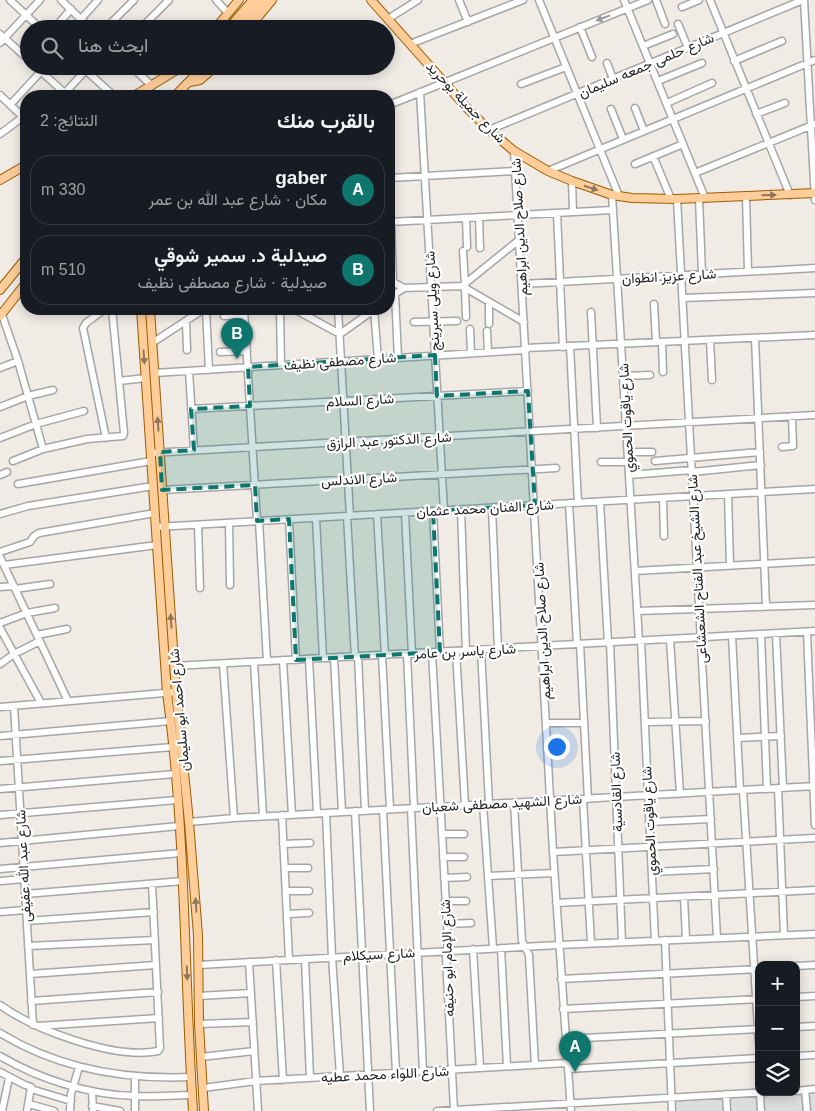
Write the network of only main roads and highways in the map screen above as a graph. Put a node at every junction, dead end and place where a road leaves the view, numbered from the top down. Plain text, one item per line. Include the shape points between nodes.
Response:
1 (239, 0) edge
2 (253, 0) edge
3 (263, 0) edge
4 (272, 0) edge
5 (371, 0) edge
6 (222, 20) edge
7 (236, 20) edge
8 (246, 20) edge
9 (255, 20) edge
10 (390, 20) edge
11 (395, 26) edge
12 (169, 75) edge
13 (196, 75) edge
14 (206, 75) edge
15 (189, 82) junction
16 (145, 90) edge
17 (181, 90) edge
18 (20, 168) edge
19 (1, 178) edge
20 (815, 193) edge
21 (20, 265) edge
22 (0, 290) edge
23 (20, 290) edge
24 (1, 313) edge
25 (141, 315) edge
26 (150, 315) edge
27 (164, 652) junction
28 (174, 652) junction
29 (182, 870) junction
30 (193, 870) junction
31 (185, 936) junction
32 (198, 936) junction
33 (201, 1059) junction
34 (190, 1060) junction
35 (193, 1111) edge
36 (204, 1111) edge

1 - 6 main road
2 - 7 main road
3 - 8 main road
4 - 9 main road
5 -> 10 main road, شارع جميلة بوحريد
11 -> 20 main road, شارع جميلة بوحريد via 490,130 514,151 572,182 615,195 645,199
12 - 16 main road
13 - 15 main road
14 - 15 main road
15 - 17 main road
18 - 19 main road
21 - 22 main road
23 - 24 main road
25 -> 27 main road, شارع احمد ابو سليمان
28 -> 26 main road, شارع احمد ابو سليمان
27 - 28 main road
27 - 29 main road, شارع احمد ابو سليمان
28 - 30 main road, شارع احمد ابو سليمان
29 - 30 main road
29 - 31 main road, شارع احمد ابو سليمان
32 -> 30 main road, شارع احمد ابو سليمان
31 - 32 main road
31 -> 34 main road, شارع احمد ابو سليمان
32 - 33 main road, شارع احمد ابو سليمان
33 - 34 main road
33 - 36 main road, شارع احمد ابو سليمان
34 - 35 main road, شارع احمد ابو سليمان

